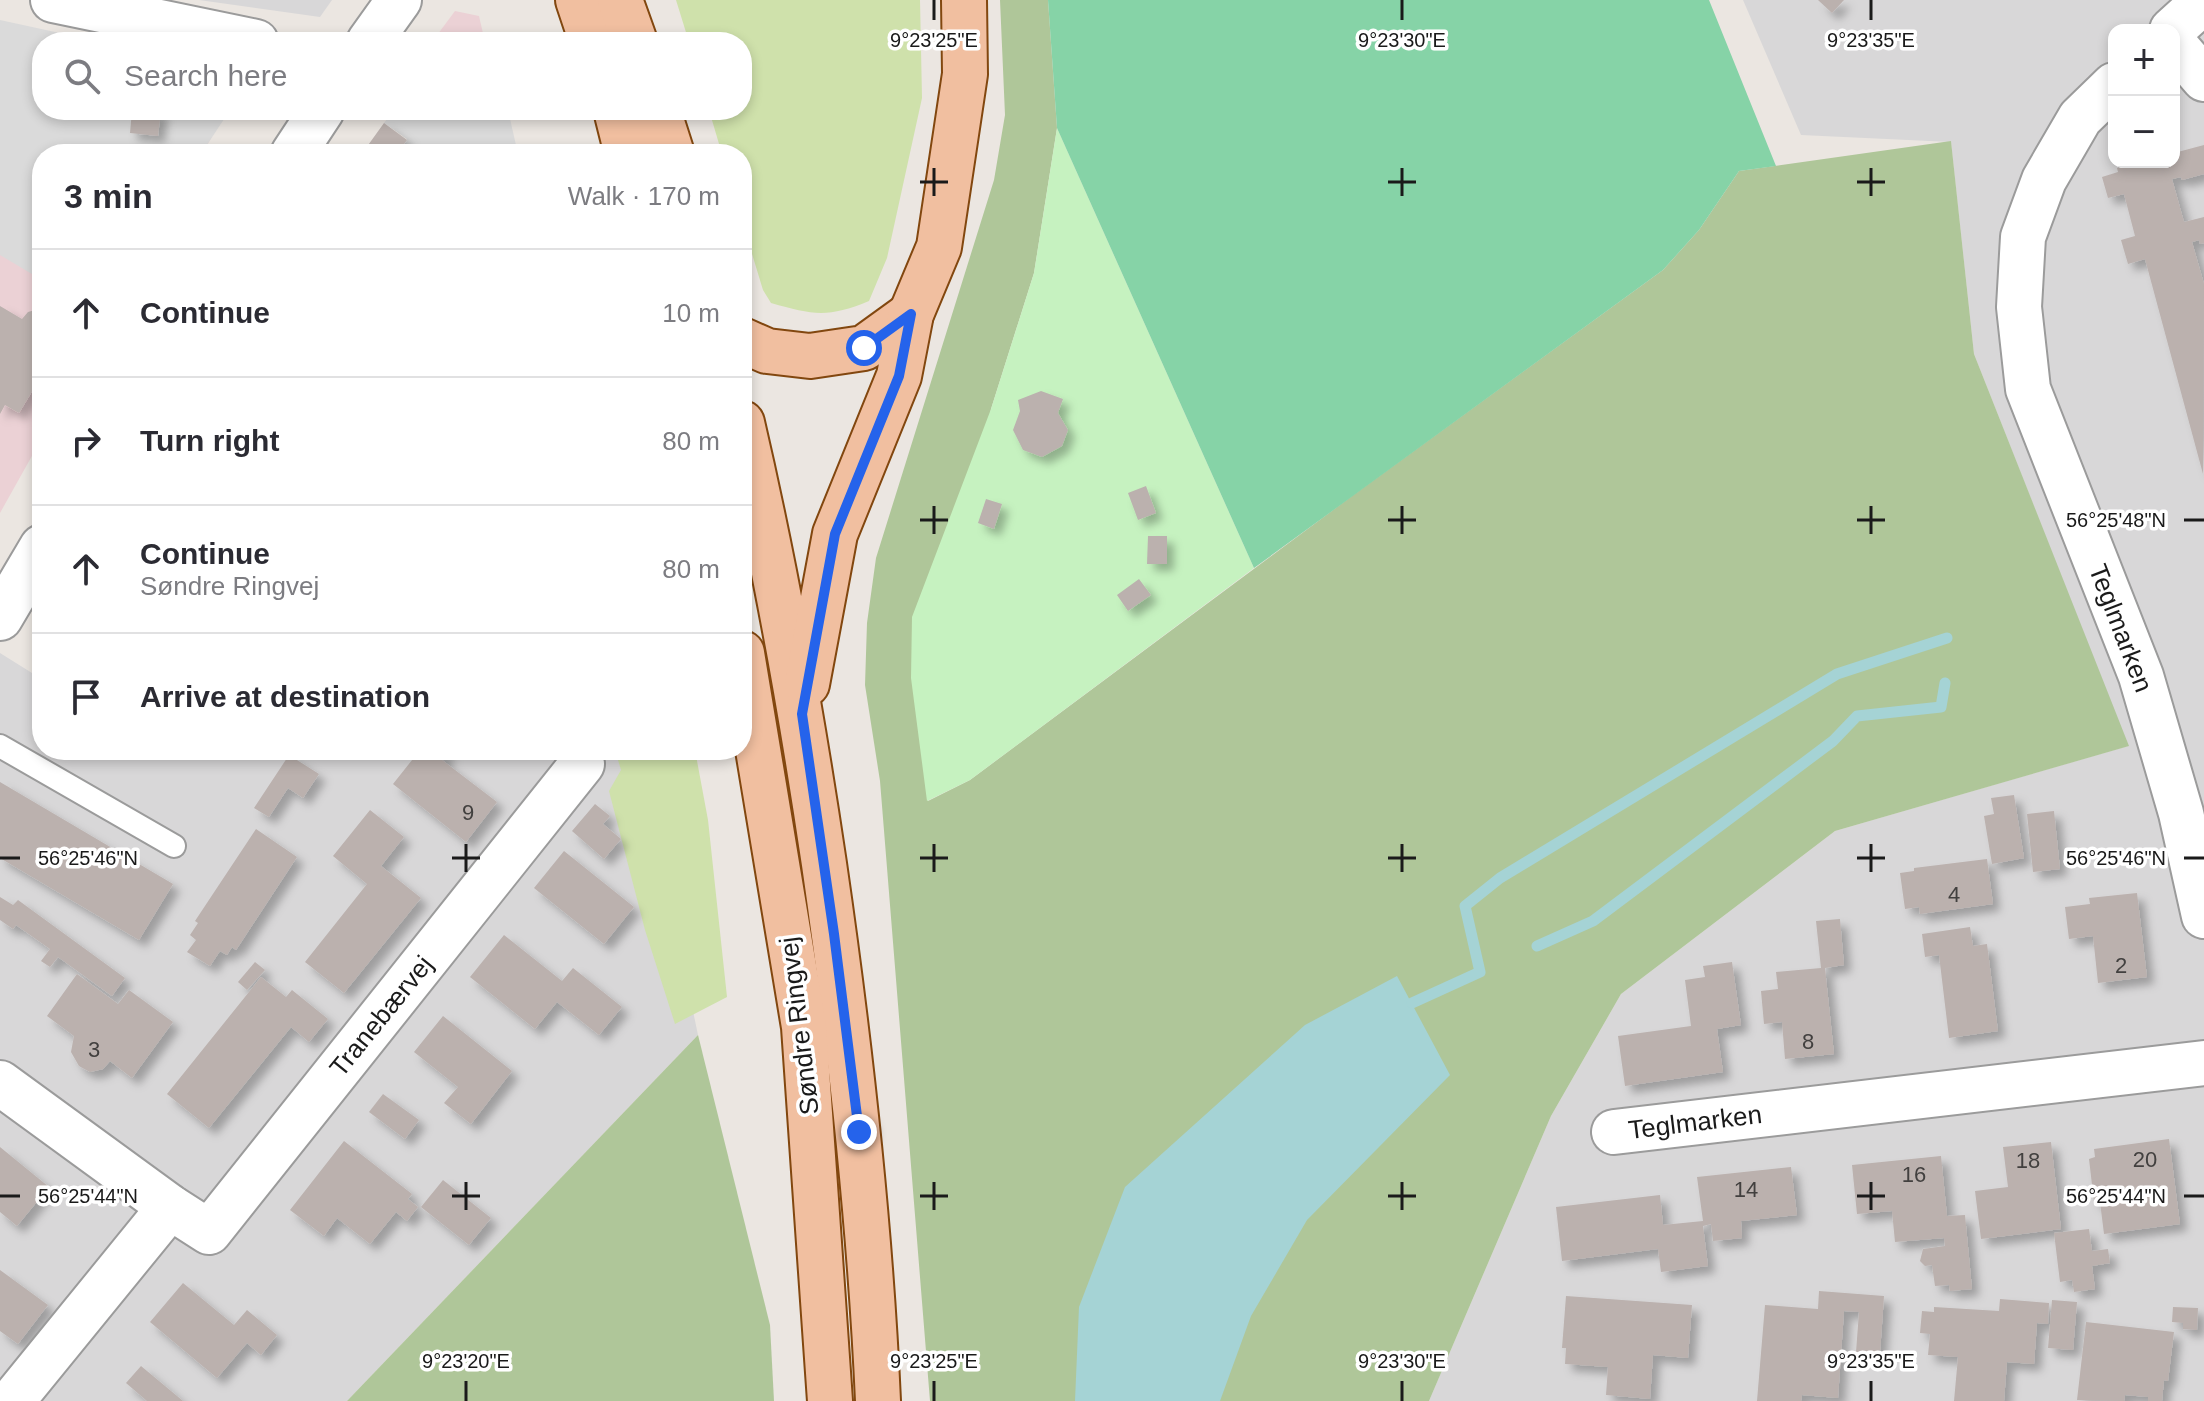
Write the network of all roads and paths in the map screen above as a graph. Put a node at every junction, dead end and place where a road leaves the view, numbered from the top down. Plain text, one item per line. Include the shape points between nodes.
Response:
1 (53, 0) edge
2 (399, 0) edge
3 (578, 0) edge
4 (620, 0) edge
5 (964, 0) edge
6 (2204, 1) edge
7 (2179, 24) edge
8 (208, 32) edge
9 (376, 32) edge
10 (589, 32) edge
11 (631, 32) edge
12 (2180, 51) edge
13 (2204, 79) edge
14 (2108, 91) edge
15 (315, 120) edge
16 (618, 120) edge
17 (661, 120) edge
18 (300, 144) edge
19 (624, 144) edge
20 (669, 144) edge
21 (911, 314) junction
22 (752, 344) edge
23 (752, 465) edge
24 (32, 564) edge
25 (0, 618) edge
26 (752, 713) edge
27 (802, 714) junction
28 (0, 746) edge
29 (582, 764) dead end
30 (174, 846) dead end
31 (2204, 916) edge
32 (2204, 1063) edge
33 (0, 1083) edge
34 (1614, 1132) dead end
35 (170, 1207) junction
36 (12, 1401) edge
37 (830, 1401) edge
38 (878, 1401) edge

1 - 8 street
2 - 9 street
3 - 10 main road
4 - 11 main road
5 - 21 main road via 965,74 939,247
6 - 7 street
12 - 13 street
14 - 31 street, Teglmarken via 2080,118 2044,180 2023,237 2019,307 2028,389 2141,676
15 - 18 street
16 - 19 main road
17 - 20 main road
21 - 22 main road via 864,348 810,356
21 - 27 main road via 899,376 835,534
23 - 27 main road, Søndre Ringvej
24 - 25 street
26 - 37 main road, Søndre Ringvej via 804,1027
27 - 38 main road, Søndre Ringvej via 859,1132
28 - 30 lane
29 - 35 street, Tranebærvej via 209,1232
32 - 34 street, Teglmarken
33 - 35 street, Tranebærvej
35 - 36 street

